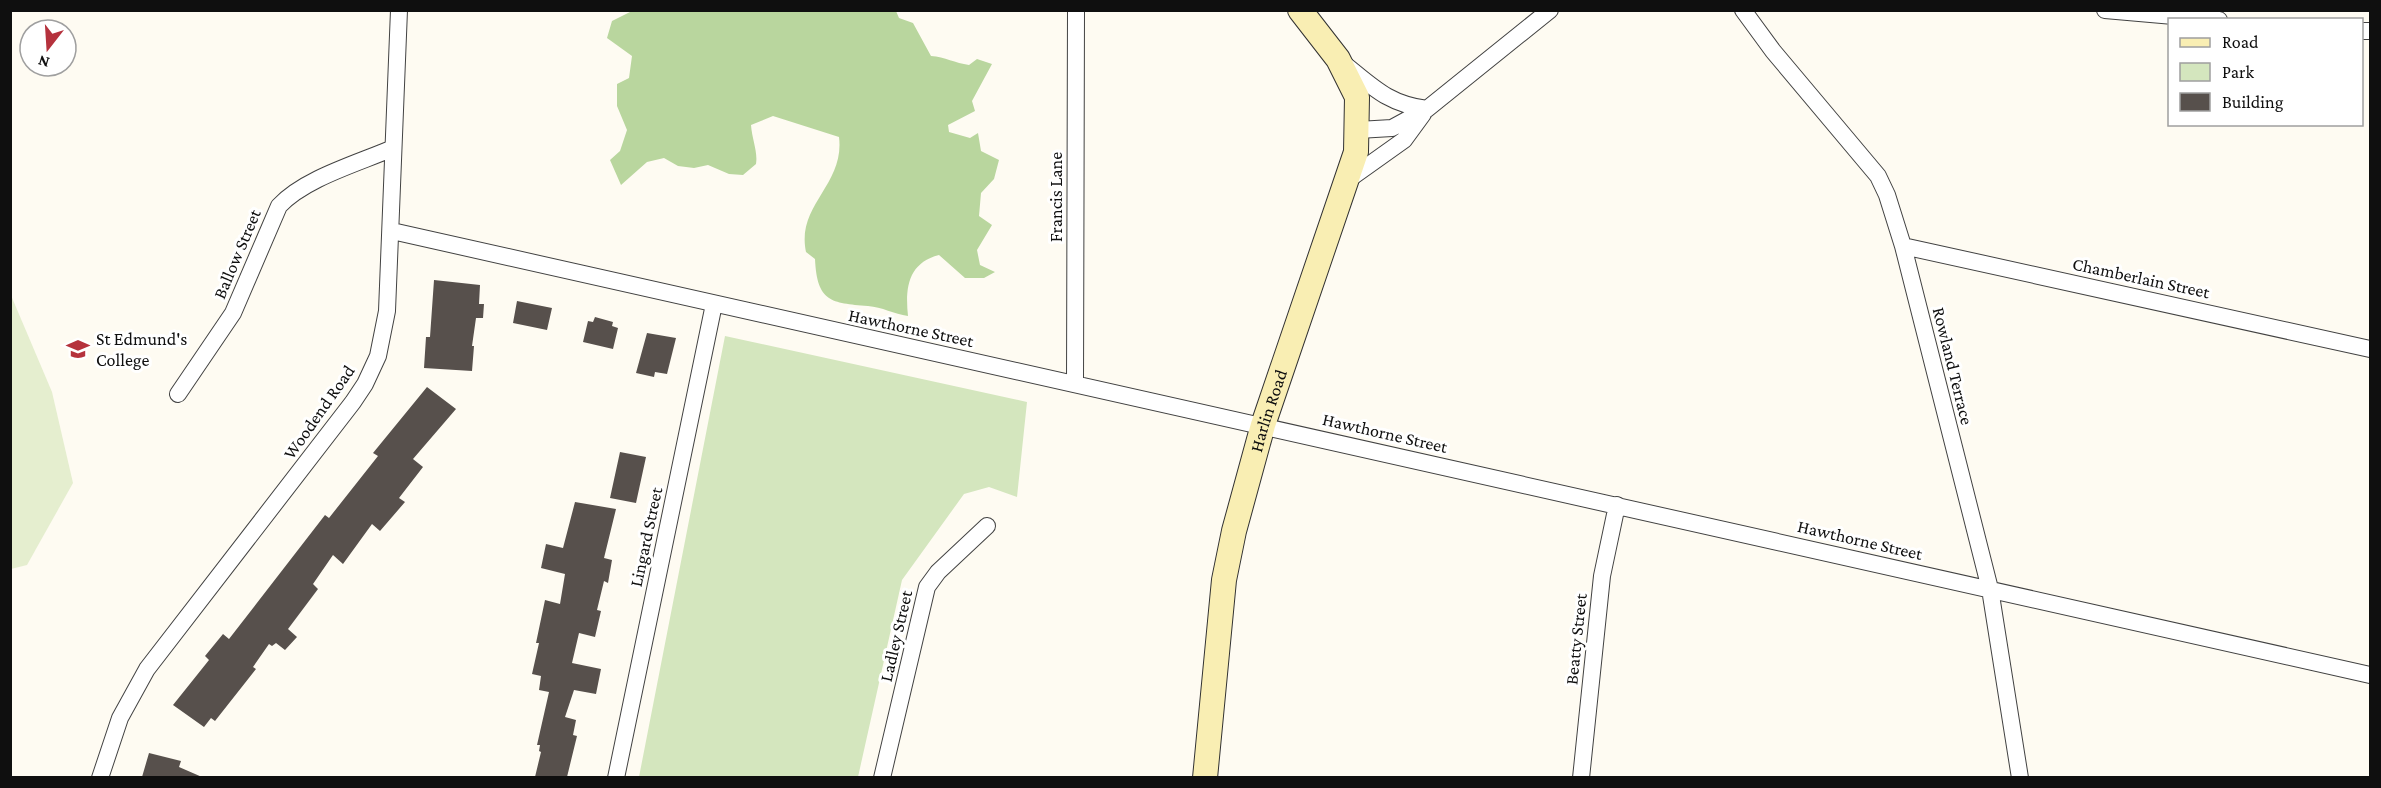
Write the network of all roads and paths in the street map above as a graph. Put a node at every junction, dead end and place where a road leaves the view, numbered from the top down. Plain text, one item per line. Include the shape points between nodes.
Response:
1 (399, 10) edge
2 (1076, 10) edge
3 (1300, 10) edge
4 (1550, 10) edge
5 (1743, 10) edge
6 (2105, 10) edge
7 (2139, 12) edge
8 (2199, 18) edge
9 (1338, 59) junction
10 (1427, 109) junction
11 (1358, 130) junction
12 (393, 148) junction
13 (1345, 182) junction
14 (392, 231) junction
15 (1903, 246) junction
16 (714, 304) junction
17 (2370, 349) edge
18 (1076, 384) junction
19 (178, 394) dead end
20 (1263, 425) junction
21 (1617, 505) junction
22 (987, 526) dead end
23 (1990, 589) junction
24 (2370, 675) edge
25 (100, 777) edge
26 (616, 777) edge
27 (882, 777) edge
28 (1205, 777) edge
29 (1581, 777) edge
30 (2020, 777) edge

1 - 12 street, Woodend Road
2 - 18 street, Francis Lane
3 - 9 main road, Harlin Road
4 - 10 street
5 - 15 street, Rowland Terrace via 1878,176
6 - 7 street
7 - 8 street
9 - 10 street via 1382,95 1404,106
9 - 11 main road, Harlin Road via 1358,97
10 - 11 street via 1392,128
10 - 13 street via 1404,140
11 - 13 main road, Harlin Road via 1356,152
12 - 14 street, Woodend Road
12 - 19 street, Ballow Street via 307,185 279,206 233,313
13 - 20 main road, Harlin Road
14 - 16 street, Hawthorne Street
14 - 25 street, Woodend Road via 384,334 365,384 147,669 120,718
15 - 17 street, Chamberlain Street
15 - 23 street, Rowland Terrace
16 - 18 street, Hawthorne Street
16 - 26 street, Lingard Street
18 - 20 street, Hawthorne Street
20 - 21 street, Hawthorne Street
20 - 28 main road, Harlin Road via 1227,563
21 - 23 street, Hawthorne Street
21 - 29 street, Beatty Street via 1602,576
22 - 27 street, Ladley Street via 927,587
23 - 24 street, Hawthorne Street
23 - 30 street, Rowland Terrace

